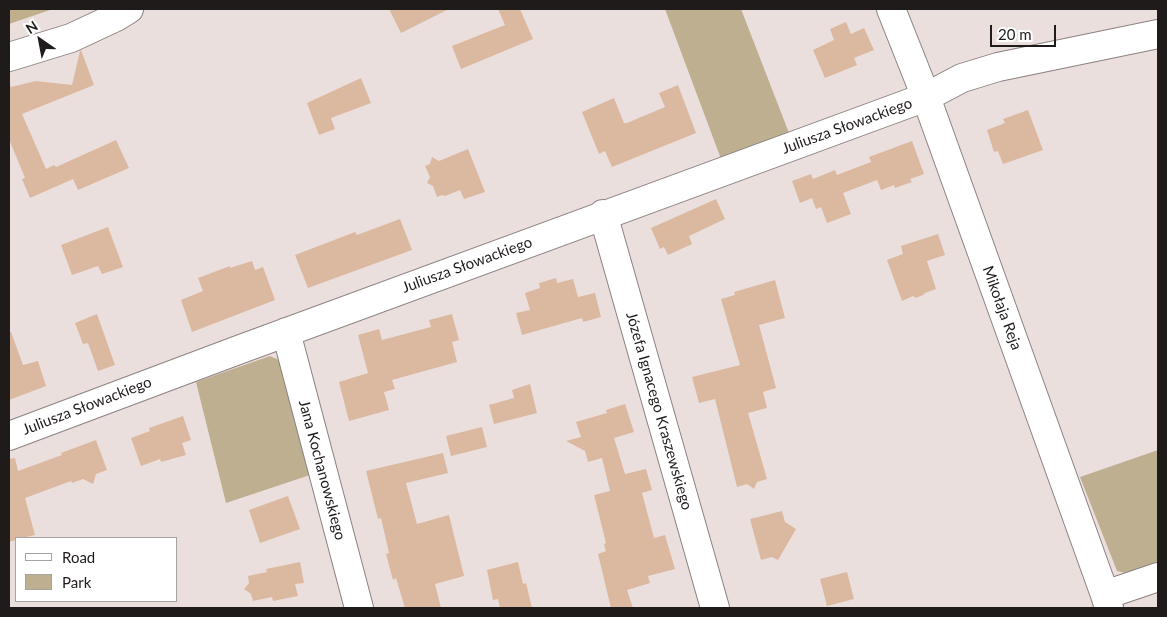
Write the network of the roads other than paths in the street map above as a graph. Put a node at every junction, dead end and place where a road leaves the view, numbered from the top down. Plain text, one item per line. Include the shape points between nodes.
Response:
1 (129, 9) edge
2 (891, 9) edge
3 (1158, 34) edge
4 (9, 57) edge
5 (926, 97) junction
6 (603, 214) junction
7 (286, 332) junction
8 (9, 436) edge
9 (1158, 577) edge
10 (1107, 602) edge
11 (359, 608) edge
12 (715, 608) edge

1 - 4 street via 71,38
2 - 5 street, Mikołaja Reja
3 - 5 street, Juliusza Słowackiego via 998,67 962,78
5 - 6 street, Juliusza Słowackiego
5 - 10 street, Mikołaja Reja
6 - 7 street, Juliusza Słowackiego
6 - 12 street, Józefa Ignacego Kraszewskiego
7 - 8 street, Juliusza Słowackiego
7 - 11 street, Jana Kochanowskiego
9 - 10 street

